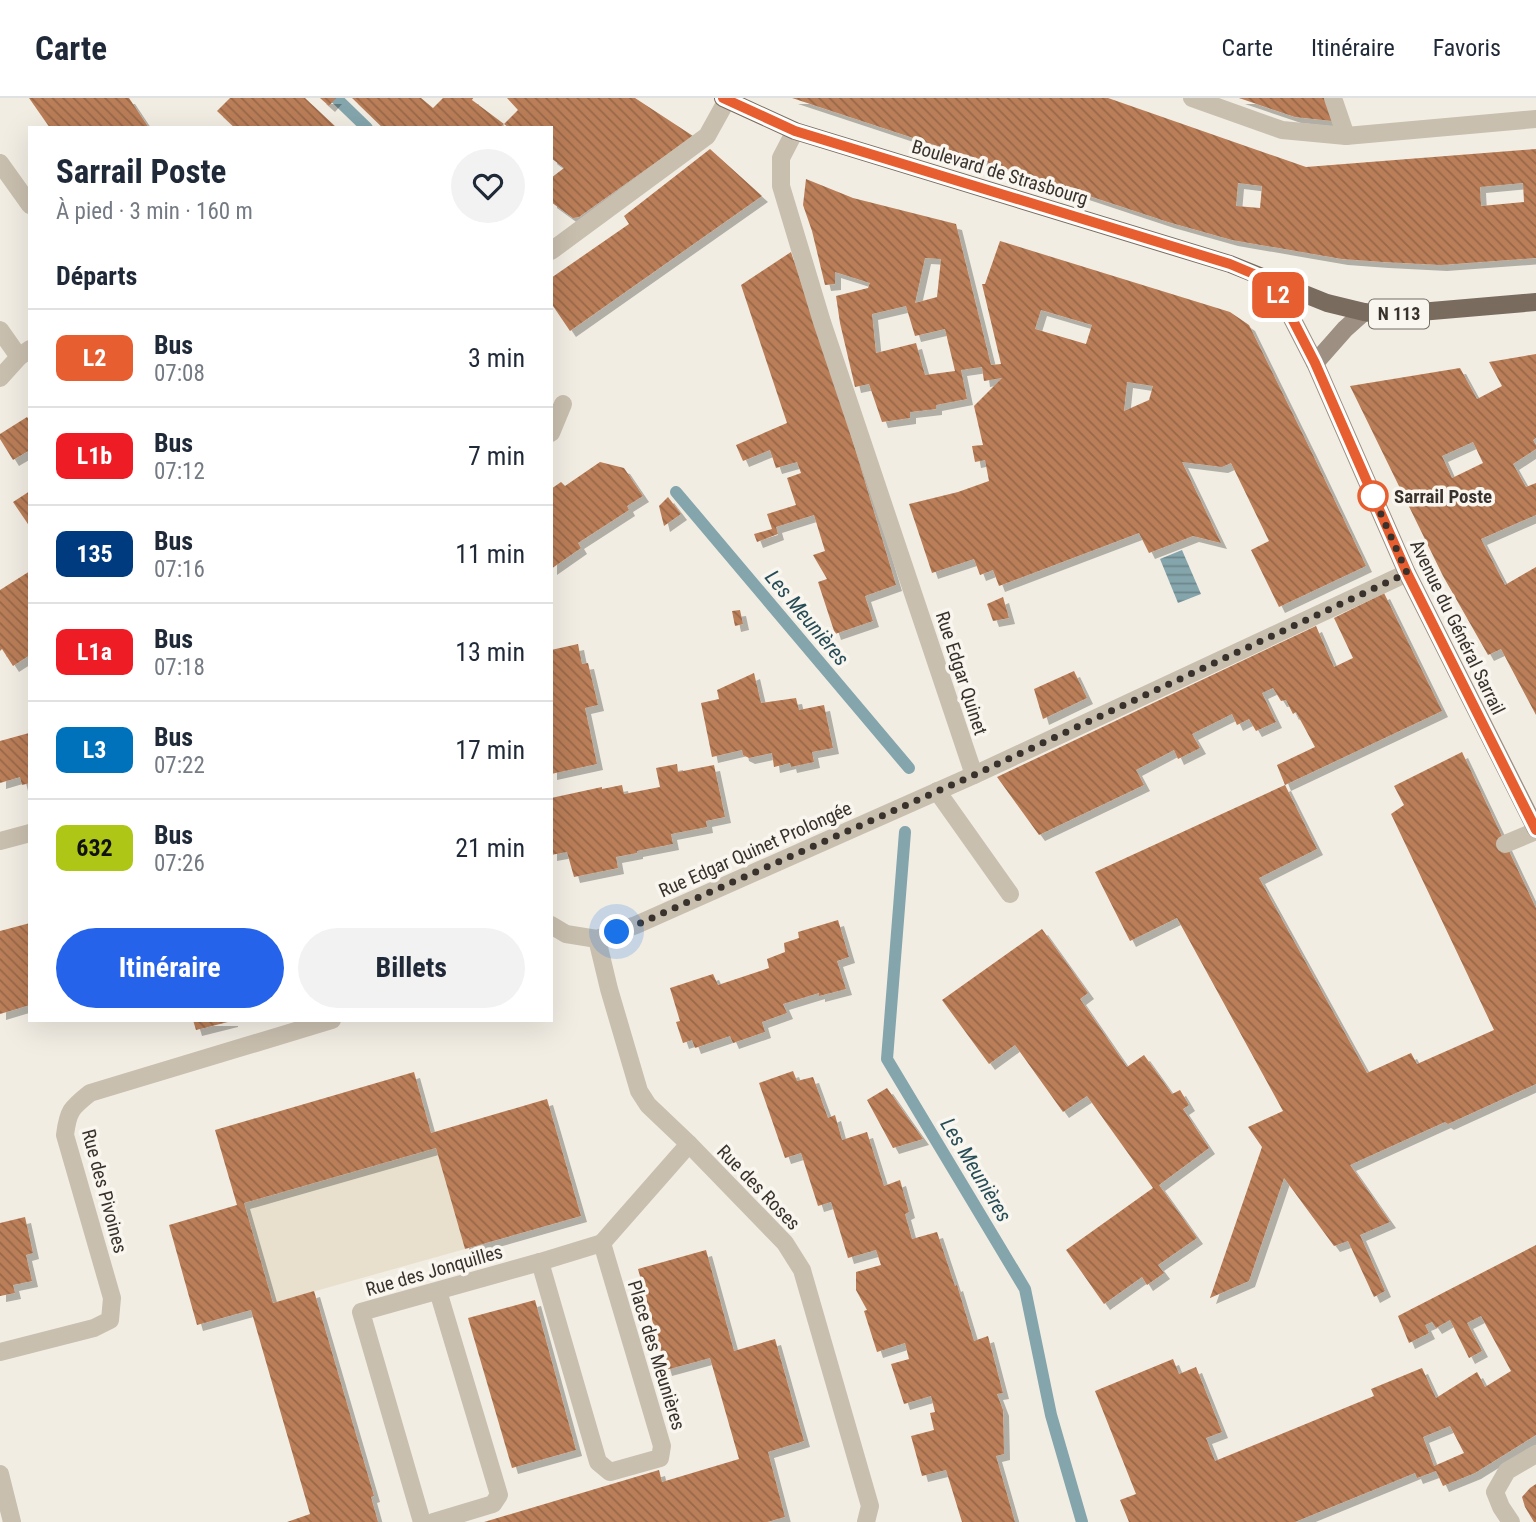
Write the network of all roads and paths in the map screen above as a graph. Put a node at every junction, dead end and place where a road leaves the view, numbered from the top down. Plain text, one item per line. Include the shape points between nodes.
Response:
1 (1192, 98) edge
2 (1333, 98) edge
3 (725, 99) edge
4 (1536, 119) edge
5 (795, 131) junction
6 (1346, 136) junction
7 (0, 163) edge
8 (28, 202) edge
9 (553, 250) edge
10 (1268, 280) junction
11 (1536, 302) edge
12 (1364, 312) junction
13 (0, 330) edge
14 (24, 353) edge
15 (1315, 363) junction
16 (0, 378) edge
17 (563, 404) dead end
18 (553, 428) edge
19 (1407, 573) junction
20 (974, 775) junction
21 (937, 791) junction
22 (1536, 830) edge
23 (28, 834) edge
24 (0, 841) edge
25 (1505, 844) dead end
26 (1010, 894) dead end
27 (553, 926) edge
28 (597, 939) junction
29 (325, 1022) edge
30 (689, 1144) junction
31 (602, 1242) junction
32 (540, 1262) junction
33 (438, 1291) junction
34 (0, 1352) edge
35 (1536, 1454) edge
36 (0, 1474) edge
37 (7, 1515) edge
38 (422, 1522) edge
39 (433, 1522) edge
40 (866, 1522) edge
41 (1511, 1522) edge

1 - 6 street via 1282,130
2 - 6 street
3 - 5 main road, Boulevard de Strasbourg / N 113
3 - 9 street via 707,136
4 - 6 street
5 - 10 main road, Boulevard de Strasbourg / N 113 via 1230,264
5 - 20 street, Rue Edgar Quinet via 781,158 781,186
7 - 8 street
10 - 12 main road, N 113
10 - 15 main road, Avenue du Général Sarrail
11 - 12 main road, N 113 via 1385,315
12 - 15 main road
13 - 14 street
14 - 16 street
15 - 19 main road, Avenue du Général Sarrail
17 - 18 street
19 - 20 street
19 - 22 main road, Avenue du Général Sarrail
20 - 21 street, Rue Edgar Quinet Prolongée
21 - 26 street
21 - 28 street, Rue Edgar Quinet Prolongée
22 - 25 street
23 - 24 street
27 - 28 street via 566,934
28 - 30 street, Rue des Roses via 639,1091
29 - 34 street, Rue des Pivoines via 90,1093 73,1106 65,1135 112,1298 110,1320
30 - 31 street
30 - 40 street, Rue des Roses via 785,1243 802,1270 870,1506
31 - 32 street, Rue des Jonquilles
31 - 32 street, Place des Meunières via 662,1446 660,1458 610,1472 598,1462
32 - 33 street, Rue des Jonquilles
33 - 38 street, Rue des Jonquilles via 361,1312
33 - 39 street via 499,1495 493,1504
35 - 41 street via 1507,1471 1495,1492
36 - 37 street

